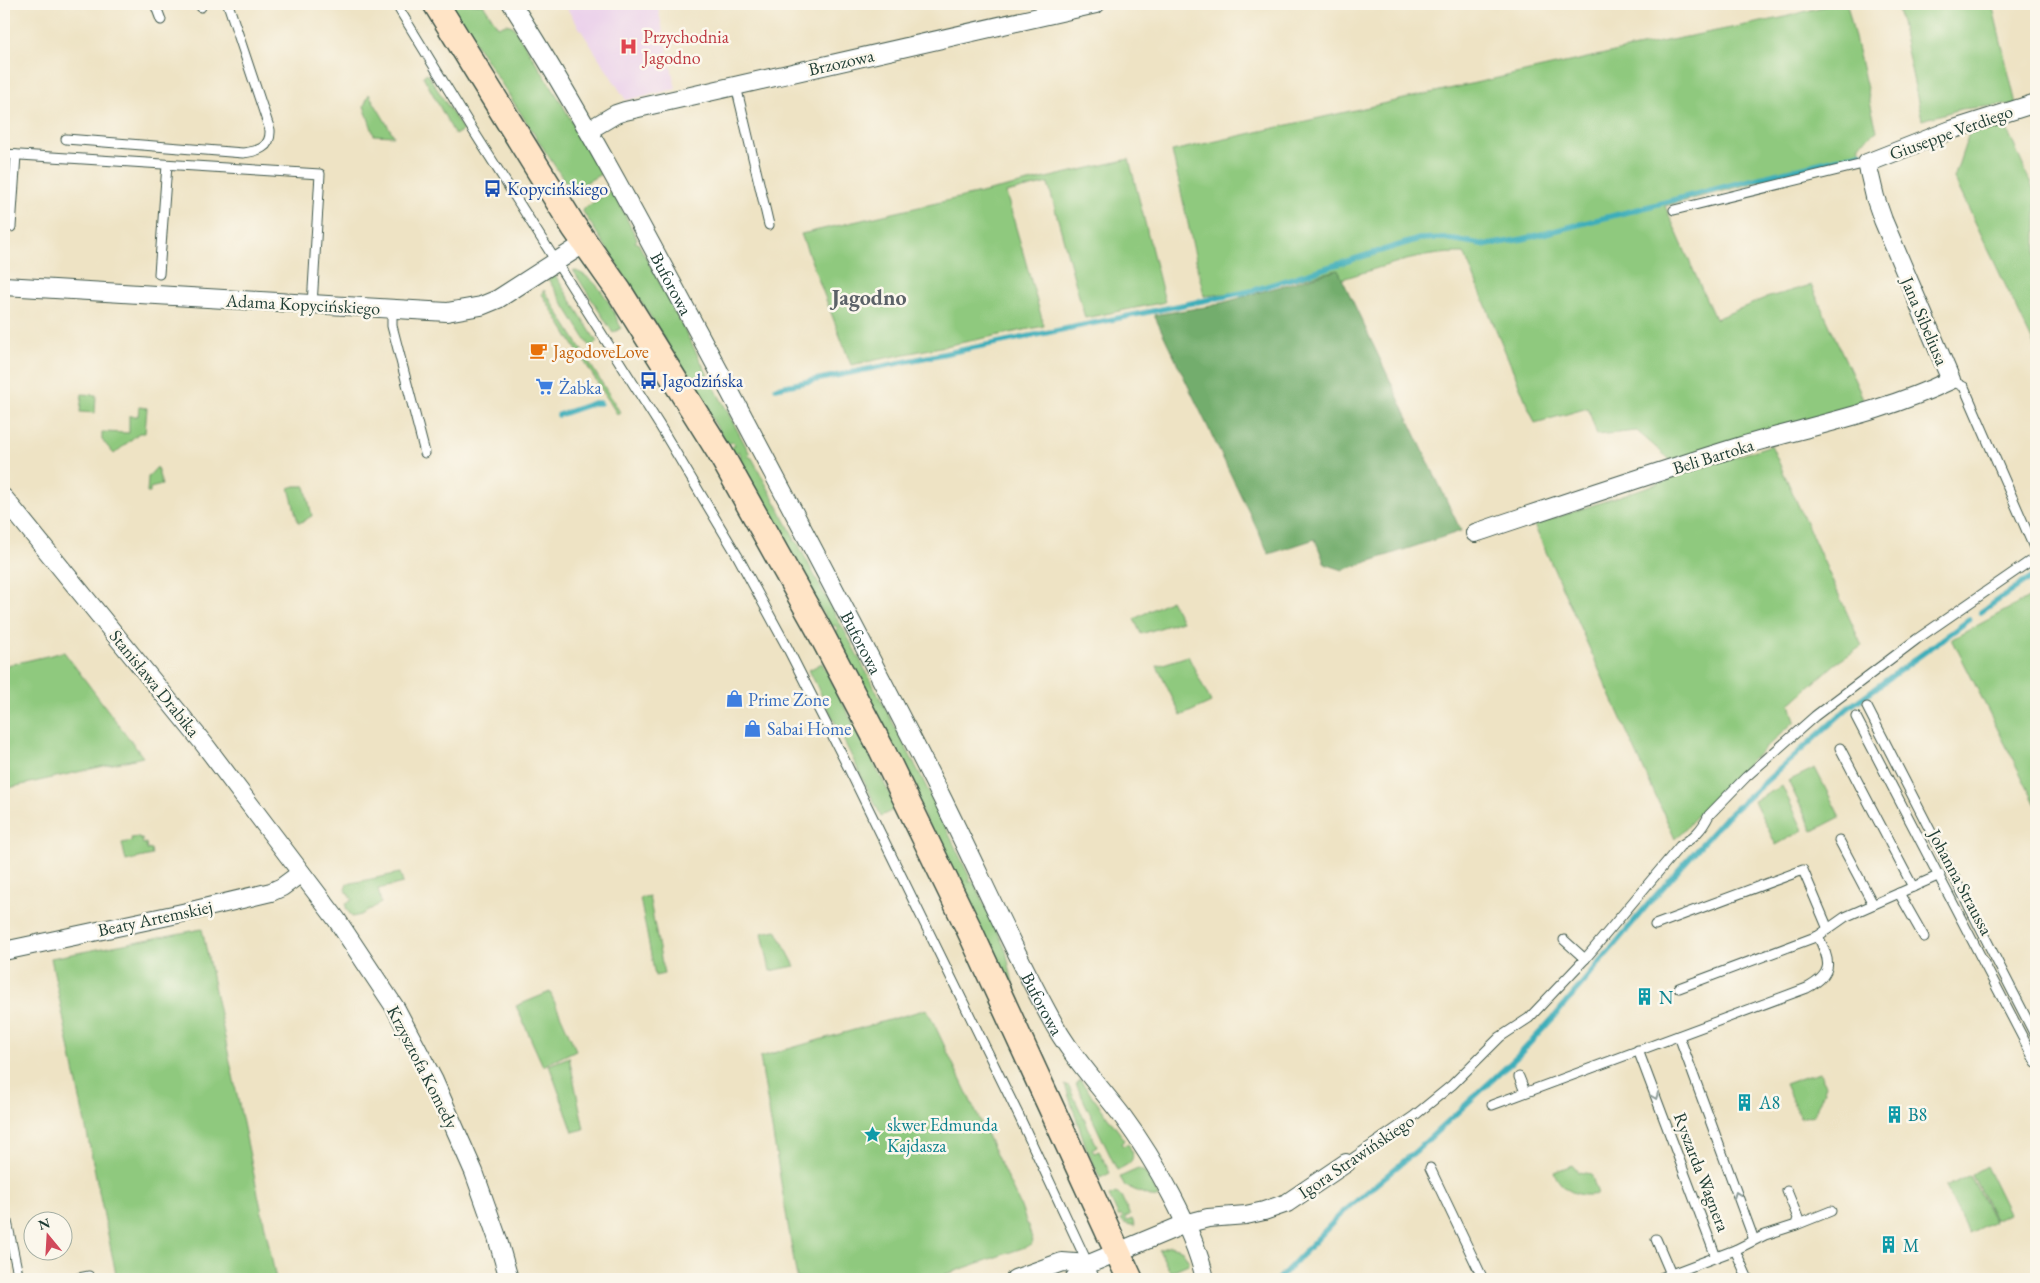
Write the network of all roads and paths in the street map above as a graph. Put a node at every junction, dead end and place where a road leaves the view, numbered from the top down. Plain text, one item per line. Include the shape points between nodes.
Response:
1 (155, 4) edge
2 (228, 4) edge
3 (396, 4) edge
4 (436, 4) edge
5 (512, 4) edge
6 (1096, 4) edge
7 (161, 20) dead end
8 (736, 86) junction
9 (2036, 103) edge
10 (589, 130) junction
11 (66, 139) dead end
12 (4, 154) edge
13 (16, 155) junction
14 (1867, 163) junction
15 (167, 165) junction
16 (1674, 210) dead end
17 (769, 225) dead end
18 (11, 227) dead end
19 (585, 243) junction
20 (557, 262) junction
21 (159, 274) dead end
22 (4, 286) edge
23 (312, 305) junction
24 (392, 309) junction
25 (1950, 380) junction
26 (425, 453) dead end
27 (4, 498) edge
28 (1475, 533) dead end
29 (2036, 552) edge
30 (2036, 557) edge
31 (1867, 707) dead end
32 (1856, 717) dead end
33 (1840, 748) dead end
34 (1839, 840) dead end
35 (301, 873) junction
36 (1940, 875) junction
37 (1912, 887) junction
38 (1899, 893) junction
39 (1873, 904) junction
40 (1655, 925) dead end
41 (1828, 929) junction
42 (1818, 936) junction
43 (1924, 937) dead end
44 (1564, 940) dead end
45 (4, 951) edge
46 (1585, 958) junction
47 (1679, 988) dead end
48 (1679, 1036) junction
49 (2036, 1037) edge
50 (1638, 1050) junction
51 (2036, 1063) edge
52 (1519, 1077) dead end
53 (1525, 1092) junction
54 (1492, 1105) dead end
55 (1346, 1163) joint
56 (1430, 1168) dead end
57 (1787, 1191) dead end
58 (4, 1207) edge
59 (1831, 1211) dead end
60 (1185, 1224) junction
61 (1796, 1225) junction
62 (1656, 1239) dead end
63 (1754, 1240) junction
64 (1735, 1250) junction
65 (1119, 1253) junction
66 (1716, 1257) junction
67 (87, 1266) dead end
68 (1092, 1272) edge
69 (1671, 1274) junction
70 (90, 1278) edge
71 (19, 1279) edge
72 (74, 1279) edge
73 (509, 1279) edge
74 (1015, 1279) edge
75 (1074, 1279) edge
76 (1130, 1279) edge
77 (1206, 1279) edge
78 (1483, 1279) edge
79 (1658, 1279) edge
80 (1748, 1279) edge

1 - 7 lane
2 - 11 lane via 270,130 271,138 265,146 243,153
3 - 20 lane
4 - 19 main road, Buforowa
5 - 10 street, Buforowa
6 - 8 street, Brzozowa
8 - 10 street, Brzozowa via 625,111
8 - 17 lane
9 - 14 street, Giuseppe Verdiego via 1951,130
10 - 60 street, Buforowa via 896,708 1049,1016 1083,1069 1150,1158
12 - 13 lane
13 - 15 lane
13 - 18 lane
14 - 16 lane
14 - 25 street, Jana Sibeliusa via 1883,220
15 - 21 lane
15 - 23 lane via 320,174
19 - 20 street, Adama Kopycińskiego
19 - 65 main road, Buforowa via 619,291 719,451 818,628 882,750 969,929
20 - 24 street, Adama Kopycińskiego via 514,290 481,306 447,312
20 - 68 lane via 713,515 782,638 959,993
22 - 23 street, Adama Kopycińskiego
23 - 24 street, Adama Kopycińskiego
24 - 26 lane via 392,326
25 - 28 street, Beli Bartoka via 1922,394 1822,426 1738,447
25 - 29 lane, Jana Sibeliusa via 1964,387
27 - 35 street, Stanisława Drabika via 204,744
30 - 46 lane, Igora Strawińskiego via 1872,672 1791,735 1709,815 1691,839 1680,846
31 - 49 lane, Johanna Straussa
32 - 36 lane, Johanna Straussa
33 - 37 lane
34 - 39 lane
35 - 45 street, Beaty Artemskiej via 272,892
35 - 73 street, Krzysztofa Komedy via 345,931 396,1009 434,1081 474,1172
36 - 37 lane
36 - 51 lane, Johanna Straussa
37 - 38 lane
38 - 39 lane
38 - 43 lane
39 - 41 lane via 1845,916
40 - 41 lane via 1803,870
41 - 42 lane
42 - 47 lane
42 - 48 lane via 1826,952 1828,967 1820,982
44 - 46 lane
46 - 55 lane, Igora Strawińskiego via 1529,1018 1500,1036 1452,1085
48 - 50 lane
63 -> 48 lane
50 - 53 lane
50 -> 66 lane, Ryszarda Wagnera
52 - 53 lane
53 - 54 lane
55 - 60 street, Igora Strawińskiego via 1286,1203 1264,1211
56 - 78 lane
57 - 61 lane via 1798,1218
58 - 71 lane
59 - 61 lane
60 - 65 street, Igora Strawińskiego
60 - 77 street, Buforowa
61 - 63 lane
62 - 69 lane
63 - 64 lane
64 - 66 lane, Ryszarda Wagnera
64 - 80 lane, Ryszarda Wagnera
65 - 68 street, Igora Strawińskiego
65 - 76 main road, Buforowa
66 - 69 lane
67 - 70 lane
68 - 74 street via 1062,1262
68 - 75 street
69 - 79 lane
70 - 72 lane

